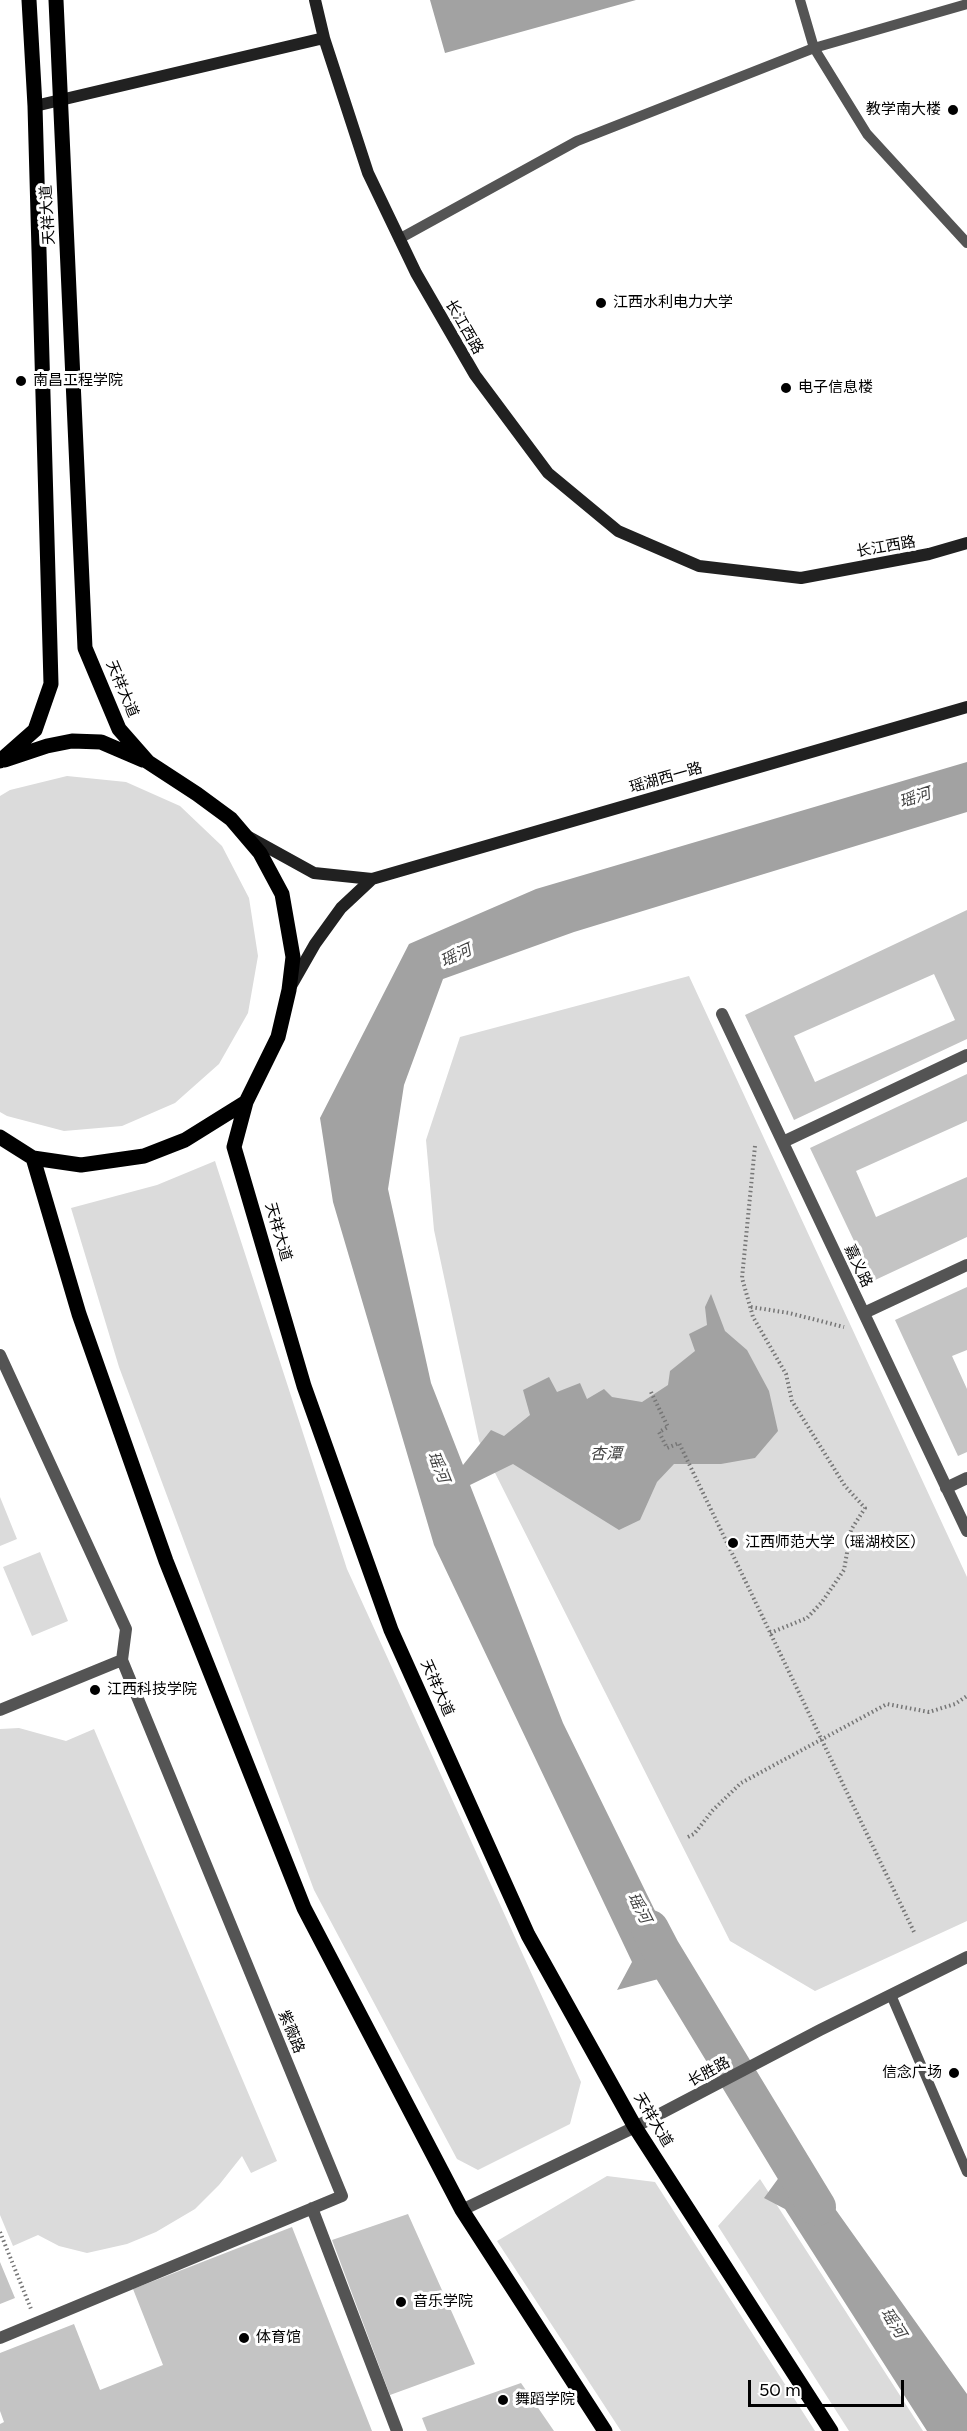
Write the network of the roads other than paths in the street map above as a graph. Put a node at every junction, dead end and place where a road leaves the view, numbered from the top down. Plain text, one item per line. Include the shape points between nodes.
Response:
1 (29, 0) edge
2 (56, 0) edge
3 (315, 0) edge
4 (800, 0) edge
5 (967, 4) edge
6 (324, 38) junction
7 (814, 48) junction
8 (60, 100) junction
9 (35, 106) junction
10 (399, 239) junction
11 (967, 243) edge
12 (967, 543) edge
13 (967, 706) edge
14 (0, 762) edge
15 (148, 762) junction
16 (244, 834) junction
17 (372, 879) junction
18 (289, 990) junction
19 (722, 1014) dead end
20 (967, 1056) edge
21 (246, 1102) junction
22 (0, 1137) edge
23 (783, 1142) junction
24 (33, 1158) junction
25 (967, 1265) edge
26 (864, 1313) junction
27 (0, 1355) edge
28 (967, 1478) edge
29 (946, 1488) junction
30 (967, 1532) edge
31 (122, 1660) junction
32 (0, 1710) edge
33 (967, 1957) edge
34 (891, 1995) junction
35 (635, 2127) junction
36 (967, 2172) edge
37 (312, 2208) junction
38 (462, 2211) junction
39 (0, 2338) edge
40 (397, 2431) edge
41 (605, 2431) edge
42 (831, 2431) edge

1 - 9 main road, 天祥大道
2 - 8 main road, 天祥大道
3 - 6 street, 长江西路
4 - 7 lane
5 - 7 lane
6 - 8 street
6 - 10 street, 长江西路 via 368,173
7 - 10 lane via 577,141
7 - 11 lane via 867,134
8 - 9 street
8 - 15 main road, 天祥大道 via 85,648 119,729
9 - 14 main road, 天祥大道 via 51,684 35,730
10 - 12 street, 长江西路 via 474,375 548,473 618,531 699,566 801,578
13 - 17 street, 瑶湖西一路
14 - 15 main road via 72,741 101,742
15 - 16 main road, 天祥大道 via 231,819
16 - 17 street via 314,873
16 - 18 main road, 天祥大道 via 260,853 282,894 293,957
17 - 18 street via 341,908
18 - 21 main road, 天祥大道 via 278,1037
19 - 23 street, 嘉义路
20 - 23 street
21 - 24 main road via 185,1140 144,1156 81,1165
21 - 35 main road, 天祥大道 via 234,1147 304,1386 391,1630 528,1935
22 - 24 main road
23 - 26 street, 嘉义路
24 - 38 main road via 79,1314 166,1560 304,1908
25 - 26 street
26 - 29 street, 嘉义路
27 - 31 street via 126,1629
28 - 29 street
29 - 30 street, 嘉义路
31 - 32 street
31 - 37 street, 紫薇路 via 342,2196
33 - 34 street, 长胜路
34 - 35 street, 长胜路
34 - 36 lane
35 - 38 street, 长胜路
35 - 42 main road, 天祥大道
37 - 39 street, 紫薇路
37 - 40 street
38 - 41 main road

